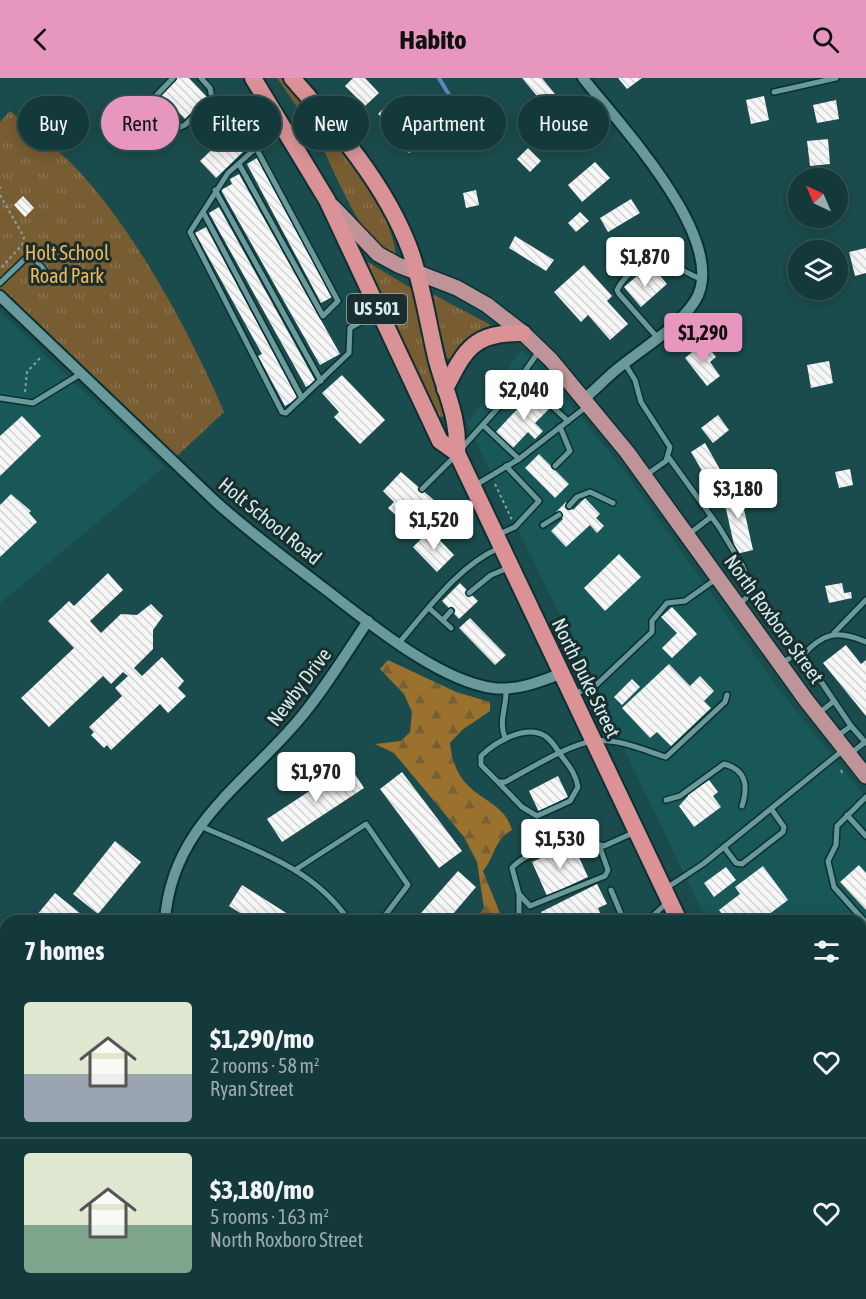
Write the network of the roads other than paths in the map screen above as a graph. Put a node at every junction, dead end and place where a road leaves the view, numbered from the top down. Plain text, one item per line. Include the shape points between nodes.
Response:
1 (173, 78) edge
2 (201, 78) edge
3 (253, 78) edge
4 (292, 78) edge
5 (583, 78) edge
6 (836, 78) edge
7 (774, 92) dead end
8 (239, 164) junction
9 (216, 190) junction
10 (327, 201) junction
11 (203, 212) junction
12 (415, 271) junction
13 (49, 276) dead end
14 (702, 280) junction
15 (0, 283) edge
16 (0, 296) edge
17 (378, 312) junction
18 (523, 333) junction
19 (657, 337) junction
20 (540, 349) junction
21 (624, 363) junction
22 (82, 373) junction
23 (521, 378) junction
24 (321, 381) junction
25 (445, 390) junction
26 (0, 398) edge
27 (302, 398) junction
28 (588, 401) junction
29 (568, 421) junction
30 (483, 425) junction
31 (560, 427) junction
32 (457, 453) junction
33 (669, 458) junction
34 (519, 459) junction
35 (506, 466) junction
36 (555, 466) dead end
37 (645, 476) junction
38 (472, 488) junction
39 (422, 489) dead end
40 (613, 503) dead end
41 (569, 506) dead end
42 (560, 515) dead end
43 (711, 517) junction
44 (543, 525) dead end
45 (688, 535) junction
46 (498, 542) junction
47 (510, 567) junction
48 (718, 577) junction
49 (469, 593) dead end
50 (866, 600) edge
51 (738, 605) junction
52 (429, 608) junction
53 (451, 611) dead end
54 (442, 620) junction
55 (368, 621) junction
56 (451, 628) dead end
57 (834, 633) junction
58 (866, 642) edge
59 (399, 643) junction
60 (803, 655) junction
61 (780, 663) junction
62 (560, 674) junction
63 (506, 688) junction
64 (570, 694) junction
65 (727, 695) dead end
66 (834, 701) junction
67 (817, 714) junction
68 (851, 726) junction
69 (505, 738) junction
70 (593, 741) junction
71 (865, 743) edge
72 (842, 748) junction
73 (560, 753) junction
74 (866, 776) edge
75 (498, 782) junction
76 (866, 797) edge
77 (666, 800) dead end
78 (742, 806) dead end
79 (772, 810) junction
80 (847, 815) junction
81 (200, 826) junction
82 (636, 831) junction
83 (866, 836) edge
84 (599, 844) junction
85 (724, 847) junction
86 (295, 870) junction
87 (611, 890) dead end
88 (519, 894) junction
89 (666, 895) junction
90 (166, 915) edge
91 (345, 915) edge
92 (386, 915) edge
93 (519, 915) edge
94 (621, 915) edge
95 (651, 915) edge
96 (676, 915) edge
97 (859, 915) edge

1 - 2 lane via 152,99 150,108 173,129 186,125 212,98 210,88
3 - 10 highway, North Roxboro Street / US 501
4 - 12 highway, US 501 via 364,168 400,229
5 - 14 street via 686,215 701,253
6 - 7 lane
8 - 8 lane via 256,148 338,301 323,316
8 - 9 lane
9 - 11 lane
9 - 24 lane
10 - 12 main road, North Roxboro Street via 378,254
10 - 17 highway, North Duke Street / US 501
11 - 27 lane
11 - 27 lane via 190,232 282,412 286,413
12 - 18 main road, North Roxboro Street via 471,296
12 - 25 highway, North Duke Street / US 501
13 - 15 lane via 34,258 25,259
14 - 19 street via 691,307
14 - 19 lane via 660,260 637,268 620,284 619,294
16 - 22 street, Holt School Road
17 - 24 lane via 350,328 349,353
17 - 32 highway, North Duke Street / US 501 via 440,441
18 - 20 main road, North Roxboro Street
18 - 25 highway via 494,334 474,344 459,361
19 - 21 street
20 - 23 lane
20 - 28 main road, North Roxboro Street
21 - 28 street
21 - 33 lane via 635,380 641,402 670,447
22 - 26 lane via 33,403
22 - 55 street, Holt School Road via 245,528
23 - 29 lane
23 - 30 lane
24 - 27 lane
25 - 32 highway, North Duke Street / US 501 via 458,430
28 - 29 lane
28 - 37 main road, North Roxboro Street
29 - 31 lane
30 - 32 lane
30 - 34 lane
31 - 34 lane
31 - 36 lane via 570,451
32 - 38 highway, North Duke Street / US 501
32 - 39 lane
33 - 37 lane
33 - 43 lane
34 - 35 lane
35 - 38 lane
35 - 46 lane via 539,501
37 - 45 main road, North Roxboro Street
38 - 46 highway, North Duke Street / US 501
40 - 41 lane via 590,492 577,497
42 - 44 lane
43 - 45 lane
43 - 51 lane via 752,586 752,593
45 - 48 main road, North Roxboro Street
46 - 47 highway, North Duke Street / US 501
46 - 52 lane
47 - 49 lane via 491,575
47 - 62 highway, North Duke Street / US 501
48 - 51 main road, North Roxboro Street
48 - 64 lane via 685,601 667,603 652,621 652,632 593,688
50 - 57 lane
51 - 61 main road, North Roxboro Street
52 - 54 lane
52 - 59 lane
53 - 54 lane
54 - 56 lane
55 - 59 street, Holt School Road
55 - 81 street, Newby Drive via 298,721 222,797
57 - 58 lane
57 - 60 lane
59 - 63 street, Holt School Road via 457,676 487,687
60 - 61 lane
60 - 66 lane
61 - 67 main road, North Roxboro Street
62 - 63 street, Holt School Road
62 - 64 highway, North Duke Street / US 501
63 - 69 lane via 500,725
64 - 70 highway, North Duke Street / US 501
65 - 70 lane via 725,702 666,757 618,743
66 - 67 lane
66 - 68 lane
67 - 72 main road, North Roxboro Street
68 - 71 lane
68 - 72 lane
69 - 73 lane via 537,732 546,736
69 - 75 lane via 481,756 481,765
70 - 73 lane
70 - 82 highway, North Duke Street / US 501
71 - 72 lane
72 - 74 main road, North Roxboro Street
72 - 79 lane
73 - 75 lane
73 - 75 lane via 576,776 578,787 570,801 544,814 530,813
76 - 80 lane
77 - 78 lane via 680,796 724,764 734,766 742,775 747,788
79 - 85 lane
79 - 85 lane via 784,827 783,832 742,864 736,863
80 - 83 lane
80 - 97 lane via 837,826 836,845 829,856 831,882
81 - 86 lane
81 - 90 street, Newby Drive via 181,861
82 - 84 lane via 620,841
82 - 89 highway, North Duke Street / US 501
84 - 88 lane via 570,840 515,864 512,868
84 - 88 lane via 608,870 605,876 530,906
85 - 89 lane
86 - 91 lane via 336,902
86 - 92 lane via 366,824 408,885
87 - 94 lane
88 - 93 lane
89 - 95 lane
89 - 96 highway, North Duke Street / US 501

